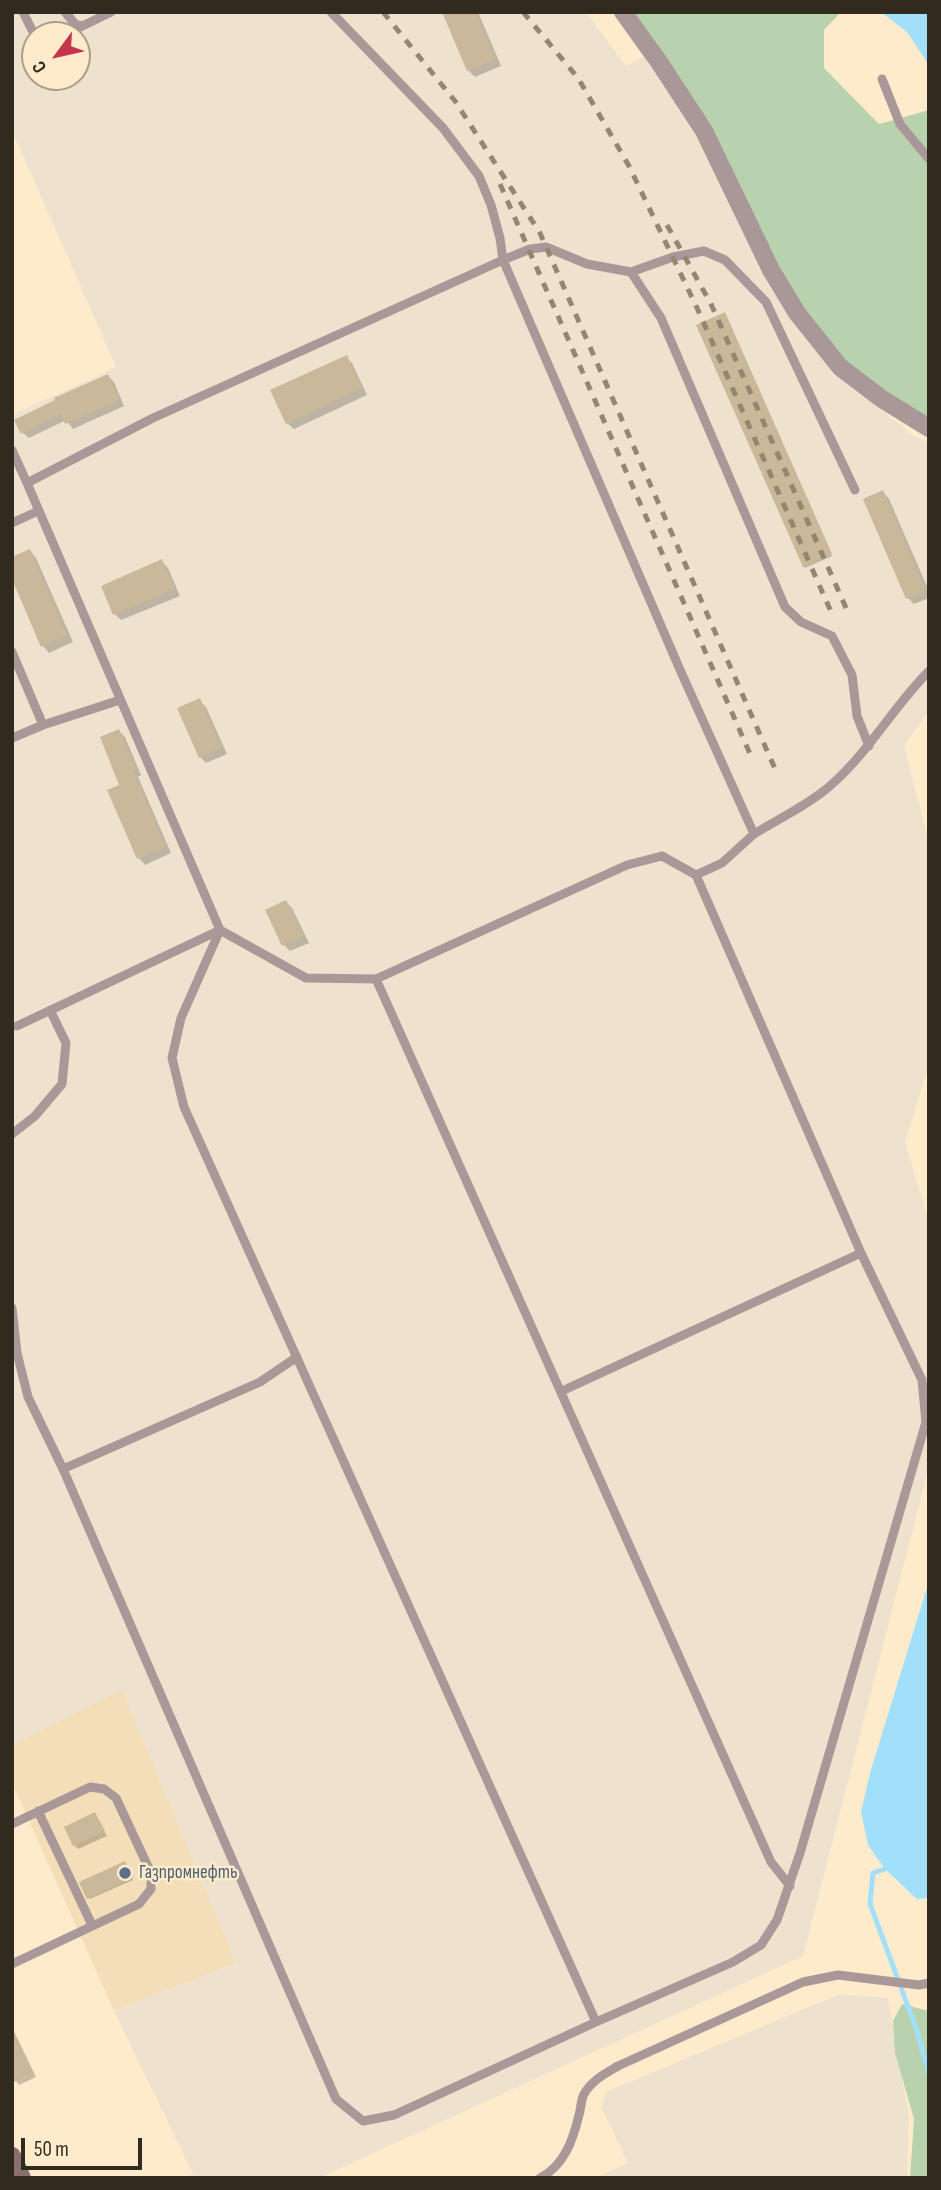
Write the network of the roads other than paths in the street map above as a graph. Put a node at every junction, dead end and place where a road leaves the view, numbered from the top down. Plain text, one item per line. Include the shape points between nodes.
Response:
1 (111, 12) edge
2 (331, 12) edge
3 (623, 12) edge
4 (91, 22) edge
5 (882, 79) dead end
6 (929, 159) edge
7 (503, 260) junction
8 (631, 272) junction
9 (929, 428) edge
10 (12, 450) edge
11 (27, 482) junction
12 (855, 490) dead end
13 (38, 511) junction
14 (12, 523) edge
15 (12, 652) edge
16 (929, 671) edge
17 (120, 700) junction
18 (43, 725) junction
19 (12, 738) edge
20 (869, 746) junction
21 (754, 834) junction
22 (695, 875) junction
23 (220, 930) junction
24 (376, 979) junction
25 (50, 1010) junction
26 (17, 1026) dead end
27 (12, 1134) edge
28 (861, 1253) junction
29 (12, 1308) edge
30 (297, 1357) junction
31 (562, 1391) junction
32 (63, 1469) junction
33 (38, 1811) junction
34 (12, 1824) edge
35 (790, 1886) junction
36 (92, 1926) junction
37 (12, 1964) edge
38 (924, 1984) edge
39 (596, 2022) junction
40 (12, 2156) edge
41 (22, 2178) edge
42 (540, 2178) edge

1 - 4 lane
2 - 7 lane via 443,128 479,176 491,205
3 - 9 street via 704,131 771,270 797,313 840,368
5 - 6 lane via 900,124
7 - 8 lane via 546,247 587,264
7 - 11 lane via 153,418
7 - 21 lane
8 - 12 lane via 704,251 725,260 766,302
8 - 20 lane via 661,318 785,607 801,622 832,636 852,675 857,716
10 - 11 lane
11 - 13 lane
13 - 14 lane
13 - 17 lane
15 - 18 lane
16 - 20 lane
17 - 18 lane
17 - 23 lane
18 - 19 lane
20 - 21 lane via 830,786
21 - 22 lane via 722,863
22 - 24 lane via 662,856 627,865
22 - 28 lane
23 - 24 lane via 306,978
23 - 25 lane
23 - 30 lane via 181,1018 172,1058 184,1107
24 - 31 lane
25 - 26 lane
25 - 27 lane via 66,1043 62,1084 36,1116
28 - 31 lane
28 - 35 lane via 922,1380 926,1422
29 - 32 lane via 28,1397
30 - 32 lane via 260,1382
30 - 39 lane
31 - 35 lane via 771,1862
32 - 39 lane via 336,2099 363,2121 394,2115
33 - 34 lane
33 - 36 lane
33 - 36 lane via 90,1787 104,1789 116,1798 151,1873 151,1889 139,1904
35 - 39 lane via 761,1945 733,1962
36 - 37 lane
38 - 42 lane via 838,1975 803,1982 608,2072 584,2094 566,2155
40 - 41 main road

